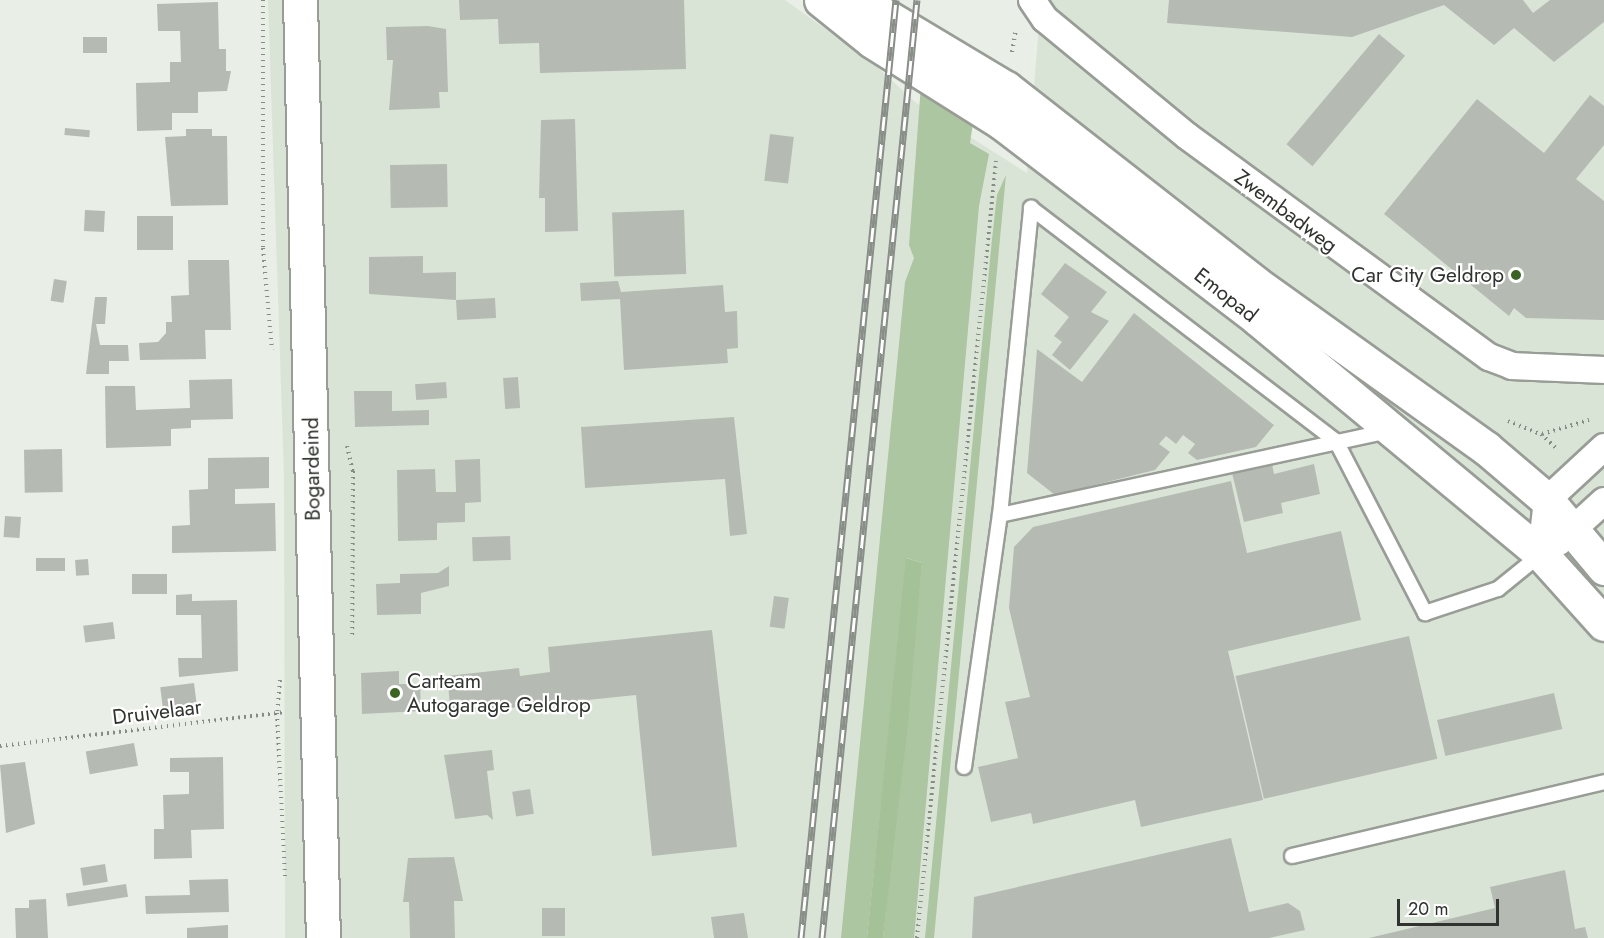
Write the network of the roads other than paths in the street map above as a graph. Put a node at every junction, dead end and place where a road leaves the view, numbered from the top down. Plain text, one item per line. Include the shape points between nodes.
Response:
1 (300, 0) edge
2 (821, 0) edge
3 (859, 0) edge
4 (1032, 0) edge
5 (1604, 370) edge
6 (1393, 430) junction
7 (1336, 441) junction
8 (1604, 447) edge
9 (1547, 501) junction
10 (1604, 501) edge
11 (1000, 515) junction
12 (1575, 530) junction
13 (1541, 554) junction
14 (1604, 568) edge
15 (1604, 624) edge
16 (964, 767) dead end
17 (1604, 782) edge
18 (1292, 856) dead end
19 (323, 938) edge

1 - 19 main road, Bogardeind
2 - 6 main road, Emopad via 872,41 1002,123
3 - 9 main road, Emopad via 1006,88 1254,282 1486,448
4 - 5 street, Zwembadweg via 1045,19 1187,136 1489,357 1512,366
6 - 7 lane
6 - 13 main road, Emopad
7 - 11 lane
7 - 11 lane via 1031,208
7 - 13 lane via 1425,613 1498,589
8 - 9 street
9 - 12 main road, Emopad
9 - 13 street
10 - 12 street
11 - 16 lane
12 - 13 street
12 - 14 main road, Emopad
13 - 15 main road, Emopad
17 - 18 lane

